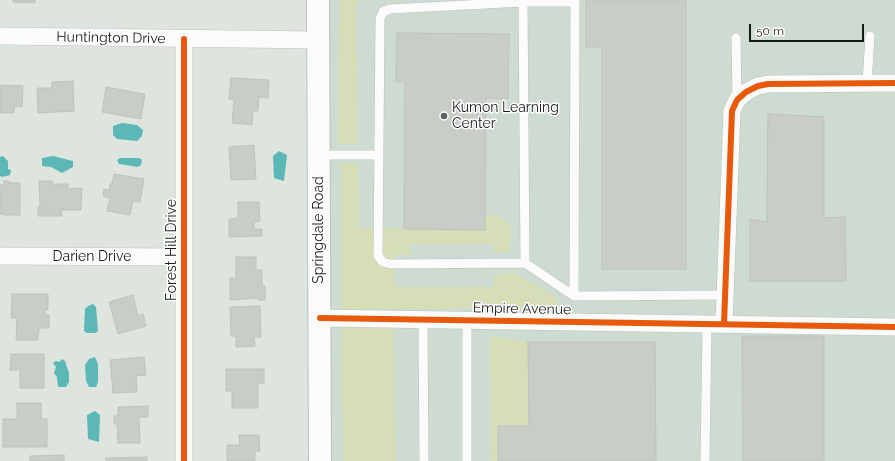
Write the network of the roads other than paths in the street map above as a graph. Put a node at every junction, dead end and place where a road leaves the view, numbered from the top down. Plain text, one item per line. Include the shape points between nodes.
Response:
1 (318, 0) edge
2 (523, 1) edge
3 (575, 1) edge
4 (0, 36) edge
5 (870, 36) dead end
6 (736, 38) dead end
7 (184, 39) junction
8 (318, 40) junction
9 (867, 83) junction
10 (895, 83) edge
11 (737, 100) junction
12 (319, 155) junction
13 (379, 155) junction
14 (0, 256) edge
15 (184, 257) junction
16 (525, 263) junction
17 (725, 295) junction
18 (574, 296) junction
19 (320, 318) junction
20 (423, 320) junction
21 (467, 320) junction
22 (715, 324) junction
23 (895, 327) edge
24 (184, 461) edge
25 (320, 461) edge
26 (424, 461) edge
27 (467, 461) edge
28 (705, 461) edge

1 - 8 main road, Springdale Road
2 - 3 lane
2 - 13 lane via 390,9 383,12 380,19
2 - 16 lane
3 - 18 lane
4 - 7 street, Huntington Drive
5 - 9 lane
6 - 11 lane
7 - 8 street, Huntington Drive
7 - 15 street, Forest Hill Drive
8 - 12 main road, Springdale Road
9 - 10 street
9 - 11 street via 768,84 746,92
11 - 17 street via 732,111
12 - 13 lane
12 - 19 main road, Springdale Road
13 - 16 lane via 378,256 383,262
14 - 15 street, Darien Drive
15 - 24 street, Forest Hill Drive
16 - 18 lane
17 - 18 lane
17 - 22 street
19 - 20 street, Empire Avenue
19 - 25 main road, Springdale Road
20 - 21 street, Empire Avenue
20 - 26 lane
21 - 22 street, Empire Avenue
21 - 27 lane
22 - 23 street, Empire Avenue
22 - 28 lane

